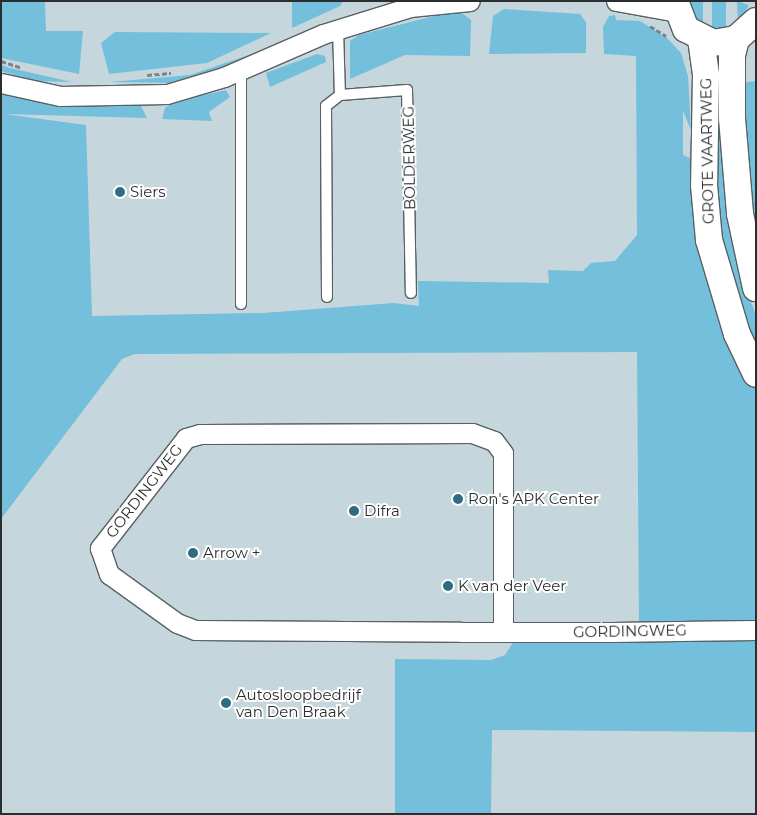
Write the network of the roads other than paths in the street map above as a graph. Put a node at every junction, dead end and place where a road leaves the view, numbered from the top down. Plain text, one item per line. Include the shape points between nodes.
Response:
1 (470, 1) edge
2 (616, 1) edge
3 (674, 16) edge
4 (756, 21) edge
5 (338, 29) junction
6 (736, 39) junction
7 (701, 40) junction
8 (241, 70) junction
9 (1, 83) edge
10 (340, 95) junction
11 (756, 288) edge
12 (411, 293) dead end
13 (328, 298) dead end
14 (241, 304) dead end
15 (756, 374) edge
16 (756, 630) edge
17 (503, 632) junction

1 - 5 street via 410,7
2 - 3 street
3 - 7 main road
4 - 6 main road
5 - 8 street
5 - 10 lane
6 - 7 main road
6 - 11 main road, GROTE VAARTWEG via 732,55 732,118 740,214
7 - 15 main road, GROTE VAARTWEG via 706,75 704,185 709,240 736,334
8 - 9 street via 167,94 60,96
8 - 14 lane
10 - 12 lane, BOLDERWEG via 408,90
10 - 13 lane via 326,106
16 - 17 street, GORDINGWEG
17 - 17 street, GORDINGWEG via 195,630 177,624 109,574 100,548 186,438 200,434 472,433 494,441 502,453

